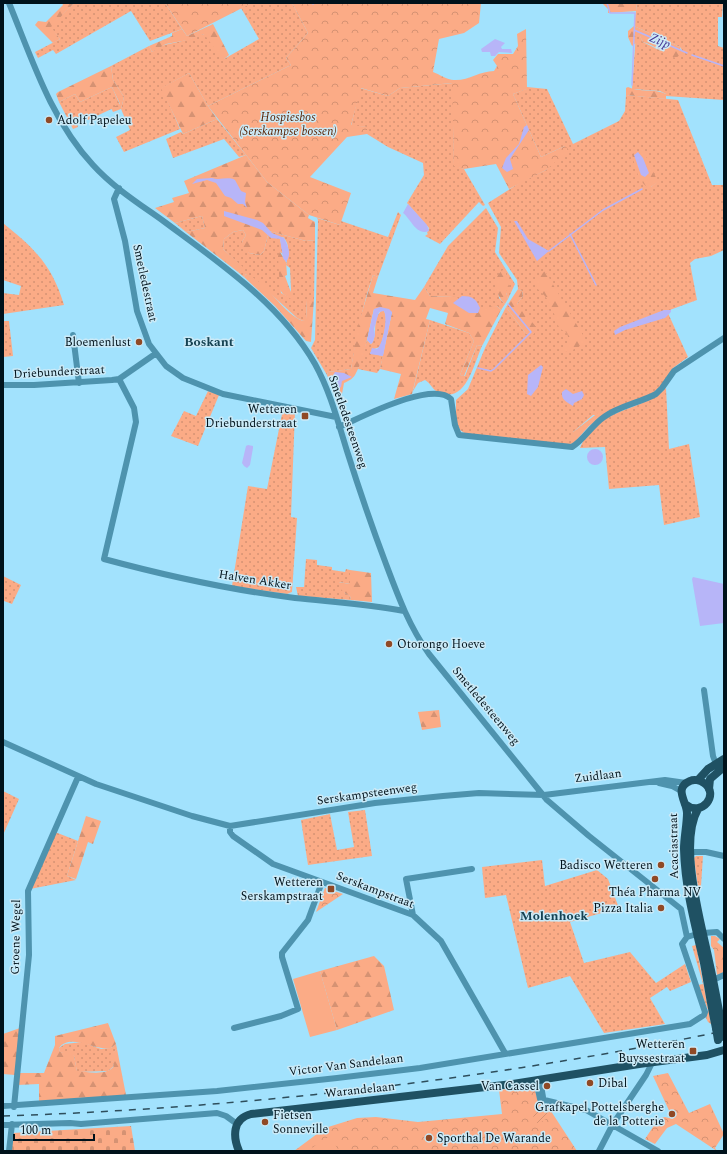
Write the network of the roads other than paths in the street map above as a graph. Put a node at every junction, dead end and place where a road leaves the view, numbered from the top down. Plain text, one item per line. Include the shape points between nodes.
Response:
1 (8, 3) edge
2 (118, 188) junction
3 (73, 336) dead end
4 (724, 338) edge
5 (155, 354) junction
6 (119, 379) junction
7 (79, 383) junction
8 (3, 385) edge
9 (336, 417) junction
10 (339, 427) junction
11 (404, 611) junction
12 (704, 690) dead end
13 (3, 742) edge
14 (724, 759) edge
15 (720, 765) edge
16 (78, 777) junction
17 (698, 780) junction
18 (655, 782) junction
19 (686, 783) junction
20 (709, 789) junction
21 (681, 791) junction
22 (544, 795) junction
23 (684, 804) junction
24 (698, 809) junction
25 (230, 826) junction
26 (691, 852) junction
27 (724, 856) edge
28 (472, 869) dead end
29 (322, 882) junction
30 (692, 907) junction
31 (681, 909) junction
32 (412, 916) junction
33 (700, 934) junction
34 (687, 937) junction
35 (724, 939) edge
36 (724, 975) edge
37 (710, 981) junction
38 (721, 1023) edge
39 (234, 1028) dead end
40 (722, 1041) edge
41 (724, 1050) edge
42 (505, 1053) junction
43 (652, 1063) junction
44 (538, 1080) junction
45 (3, 1106) edge
46 (14, 1107) junction
47 (12, 1124) junction
48 (237, 1124) junction
49 (613, 1124) junction
50 (3, 1125) edge
51 (9, 1151) edge
52 (239, 1151) edge
53 (599, 1151) edge
54 (658, 1151) edge

1 - 2 street, Smetledesteenweg via 47,95 67,133 94,166
2 - 5 street, Smetledestraat via 114,199 125,241 134,294 145,332
2 - 9 street, Smetledesteenweg via 221,265 279,315 315,364
3 - 7 street
4 - 10 street via 674,371 656,394 598,421 577,445 572,447 459,434 451,400 440,395 404,399
5 - 6 street, Driebunderstraat
5 - 9 street, Smetledestraat via 175,374 223,394
6 - 7 street, Driebunderstraat
6 - 11 street, Halven Akker via 134,408 136,422 104,559 151,572 217,585 295,598 372,605
7 - 8 street, Driebunderstraat
9 - 10 street, Smetledesteenweg
10 - 11 street, Smetledesteenweg via 370,522
11 - 22 street, Smetledesteenweg via 429,654
12 - 15 street via 713,756
13 - 16 street, Serskampsteenweg
14 - 15 main road
15 - 17 main road
15 - 20 main road via 710,779
16 - 25 street, Serskampsteenweg via 192,816
16 - 46 street, Groene Wegel via 28,891 29,955
17 - 19 main road
17 - 20 main road
18 - 19 street, Zuidlaan via 674,780
18 - 21 street, Zuidlaan
18 - 22 street, Zuidlaan
19 - 21 main road
20 - 24 main road, Acaciastraat via 709,800
21 - 23 main road, Acaciastraat
22 - 25 street, Serskampsteenweg via 478,793 421,798
22 - 31 street via 589,836
23 - 24 main road, Acaciastraat
23 - 30 main road, Acaciastraat via 687,813 684,858
24 - 26 main road, Acaciastraat via 692,824
25 - 29 street, Serskampstraat via 233,836 273,864
26 - 27 street
26 - 33 main road, Acaciastraat
28 - 32 street via 406,879
29 - 32 street, Serskampstraat
29 - 39 street via 308,920 282,953 298,1009
30 - 31 street
30 - 33 main road, Acaciastraat
31 - 34 street
32 - 42 street, Serskampstraat via 441,940
33 - 34 street
33 - 35 street via 717,932
33 - 37 main road, Acaciastraat
34 - 42 street, Victor Van Sandelaan via 682,944 705,1012 690,1024
36 - 37 street
37 - 38 main road, Acaciastraat
38 - 40 main road, Acaciastraat, bridge
40 - 41 main road, Acaciastraat
41 - 43 main road, Warandelaan via 708,1055
42 - 46 street, Victor Van Sandelaan via 420,1068 337,1078
43 - 44 main road, Warandelaan
43 - 49 street
44 - 48 main road, Warandelaan via 256,1114 243,1117
44 - 49 street via 543,1097 549,1102 586,1110
45 - 46 street, Victor Van Sandelaan
47 - 48 street via 81,1124 217,1114 226,1116
47 - 50 street
47 - 51 street
48 - 52 main road via 234,1136
49 - 53 street
49 - 54 street

